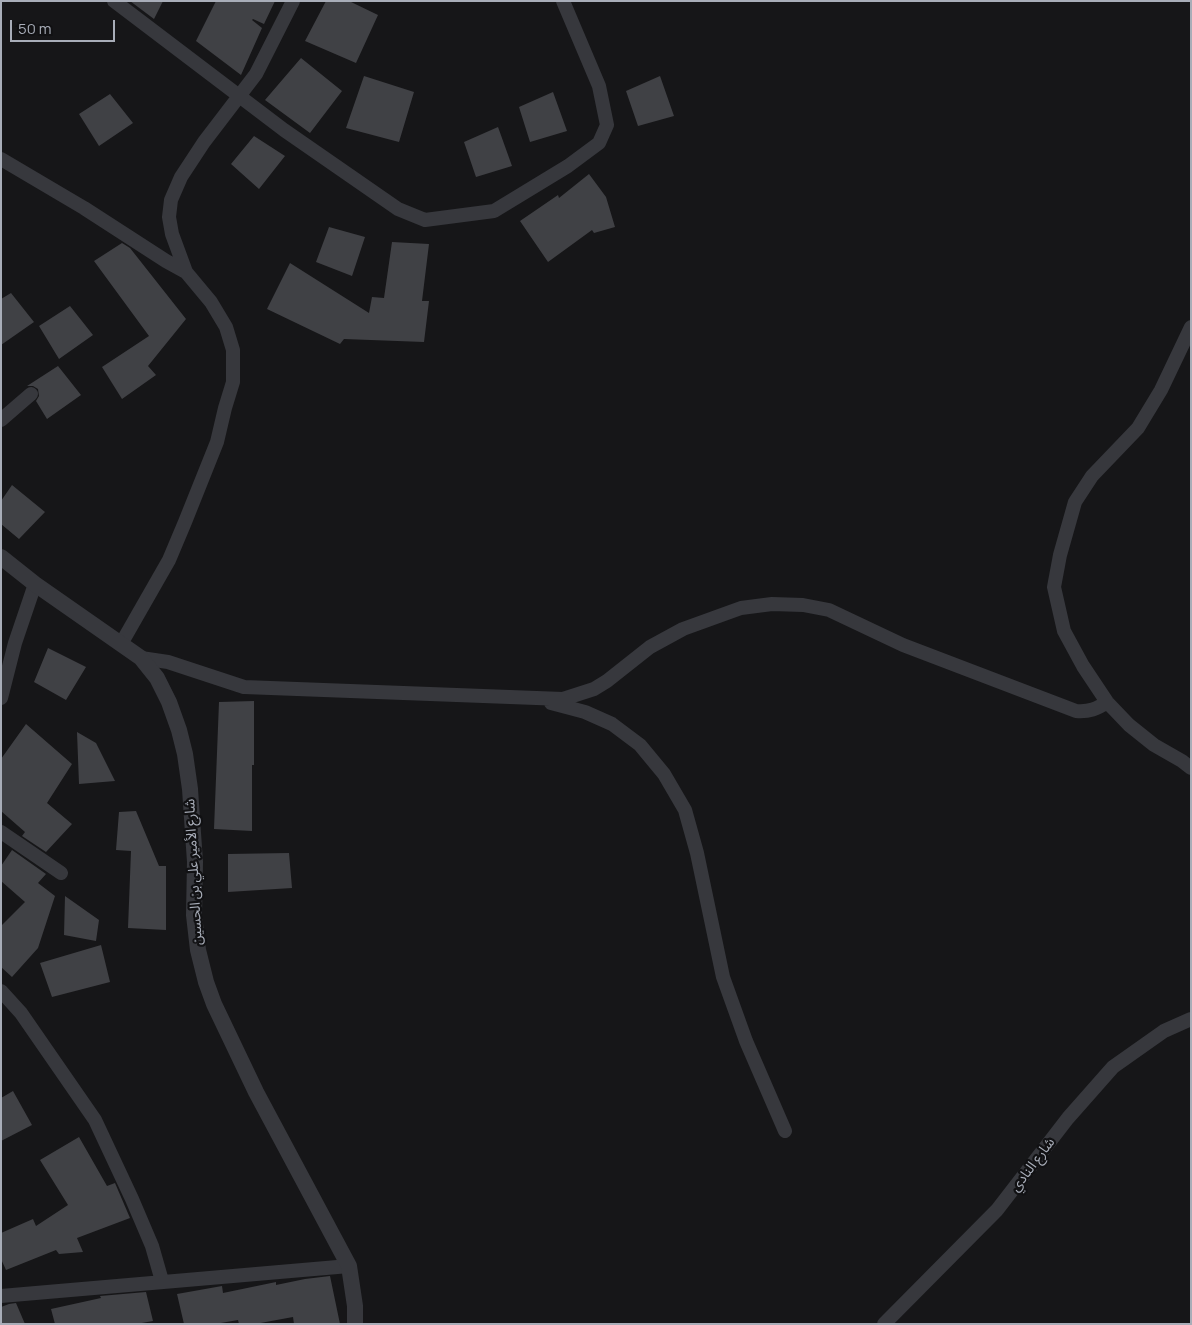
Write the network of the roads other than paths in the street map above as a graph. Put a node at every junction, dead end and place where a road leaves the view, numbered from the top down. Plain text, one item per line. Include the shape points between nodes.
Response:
1 (114, 1) edge
2 (292, 1) edge
3 (563, 1) edge
4 (240, 97) junction
5 (1, 159) edge
6 (186, 272) junction
7 (1191, 326) edge
8 (31, 394) dead end
9 (1, 420) edge
10 (1, 557) edge
11 (35, 584) junction
12 (121, 644) junction
13 (141, 658) junction
14 (1, 698) edge
15 (536, 698) junction
16 (1107, 702) junction
17 (1188, 764) edge
18 (1, 832) edge
19 (61, 873) dead end
20 (1, 991) edge
21 (1191, 1019) edge
22 (785, 1131) dead end
23 (349, 1266) junction
24 (162, 1281) junction
25 (1, 1296) edge
26 (355, 1324) edge
27 (884, 1324) edge

1 - 4 street
2 - 4 street via 256,74
3 - 4 street via 599,86 607,125 599,142 576,160 494,211 425,220 398,209
4 - 6 street via 204,142 170,200 172,234
5 - 6 street
6 - 12 street via 211,302 226,327 233,350 233,382 217,442 169,560
7 - 16 street via 1161,390 1138,428 1092,476 1075,502 1060,555 1054,587 1064,631
8 - 9 street
10 - 11 street, شارع الأمير علي بن الحسين
11 - 12 street, شارع الأمير علي بن الحسين
11 - 14 street via 14,643
12 - 13 street, شارع الأمير علي بن الحسين
13 - 15 street via 168,662 244,687
13 - 23 street, شارع الأمير علي بن الحسين via 157,678 169,702 185,754 195,862 195,924 206,982 256,1092
15 - 16 street via 563,699 594,689 650,647 683,629 741,608 772,604 829,610 903,645 1076,711 1092,710
15 - 22 street via 585,712 612,724 640,745 664,774 685,810 723,978
16 - 17 street via 1154,745
18 - 19 street
20 - 24 street via 21,1013 95,1120 152,1246
21 - 27 street, شارع النادي via 1164,1031 1113,1068 1068,1118 997,1210
23 - 24 street
23 - 26 street, شارع الأمير علي بن الحسين
24 - 25 street

